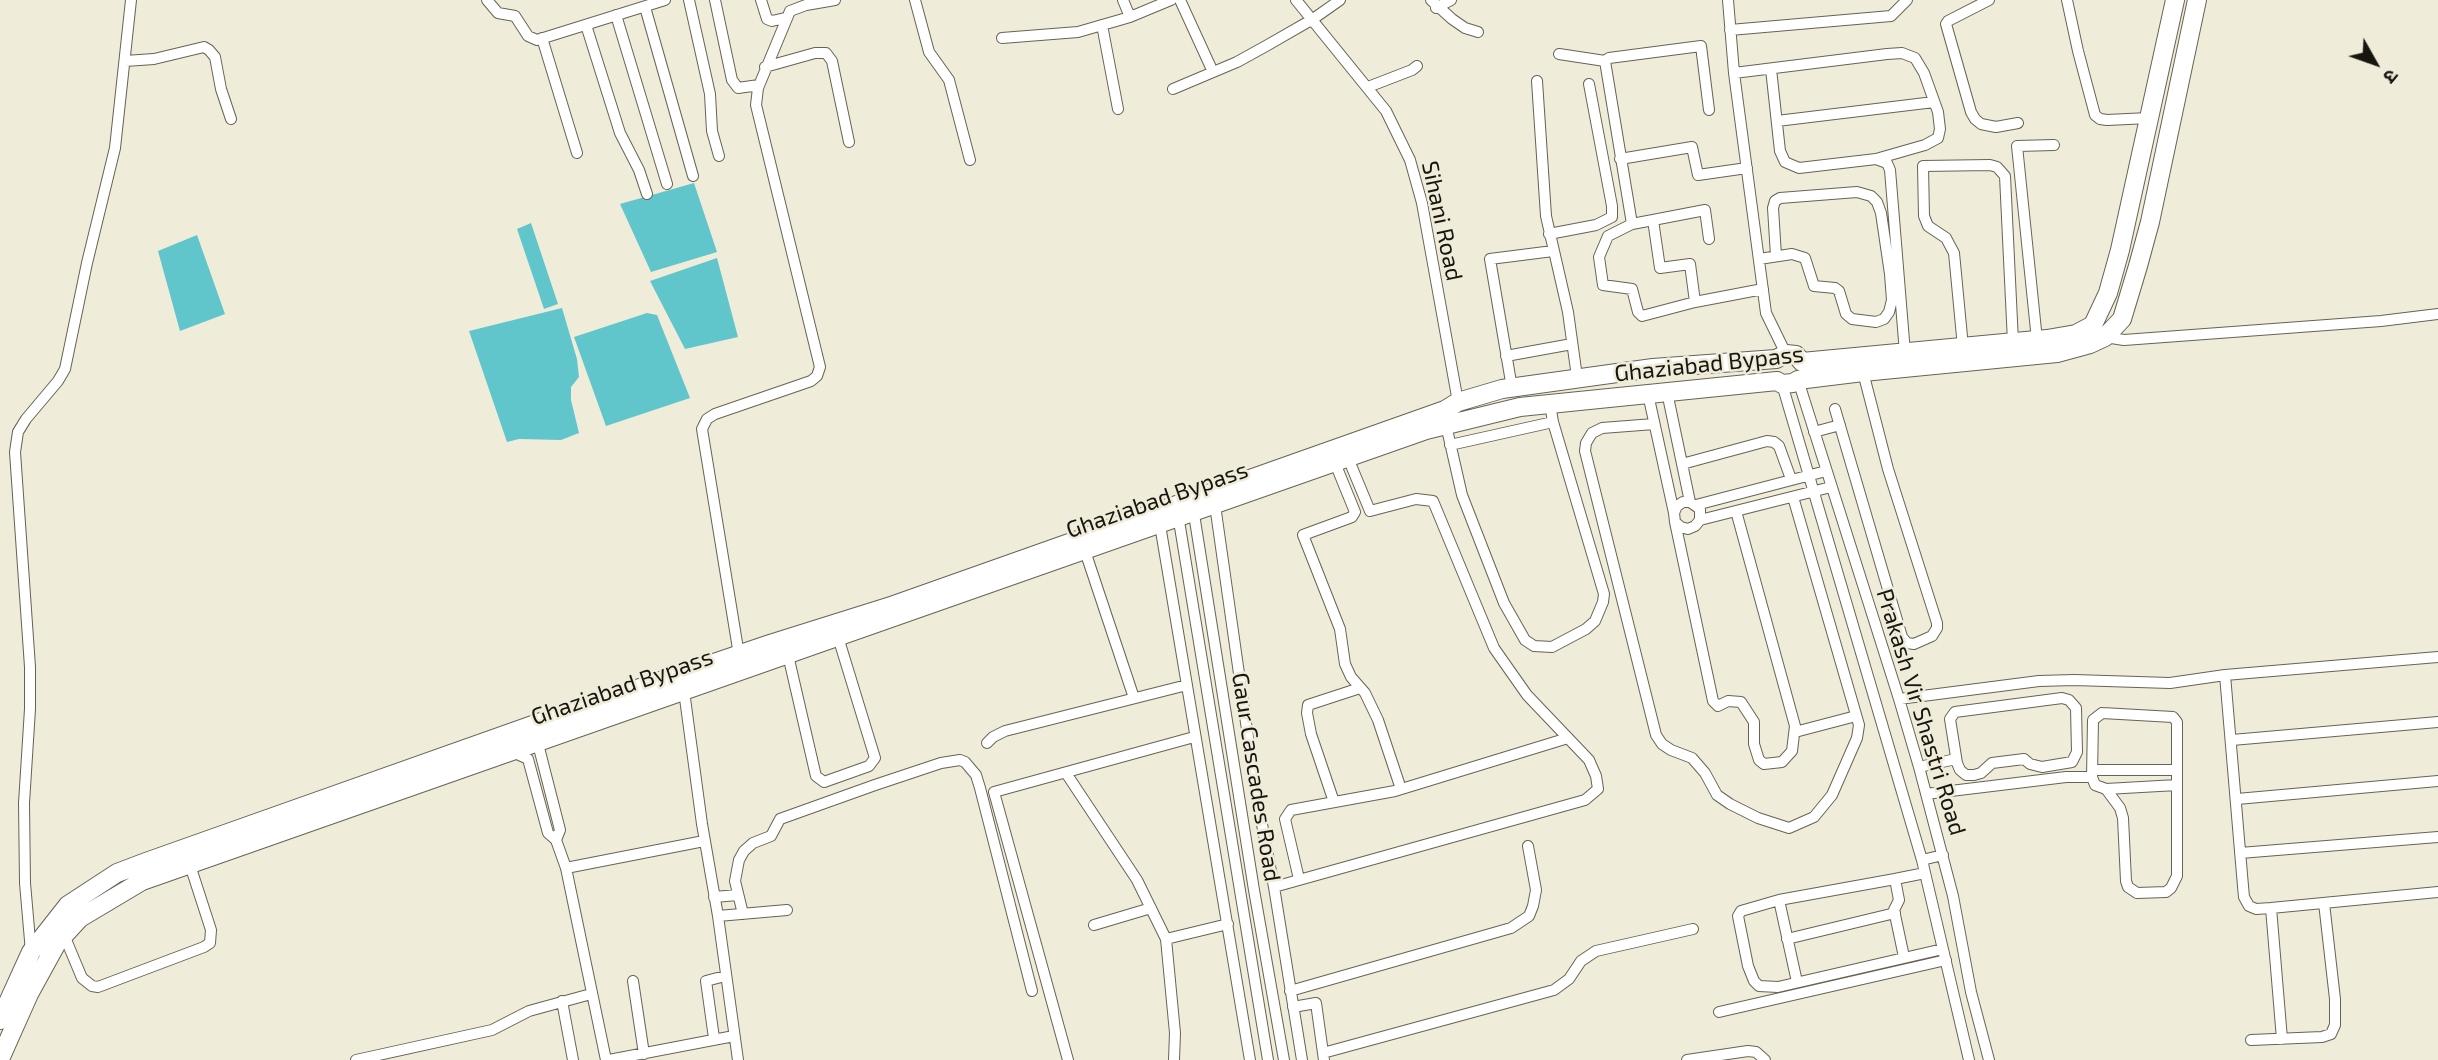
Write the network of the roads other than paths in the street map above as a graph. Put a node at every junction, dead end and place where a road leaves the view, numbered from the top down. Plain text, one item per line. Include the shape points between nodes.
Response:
1 (131, 0) edge
2 (487, 0) edge
3 (665, 0) edge
4 (689, 0) edge
5 (715, 0) edge
6 (761, 0) edge
7 (835, 0) edge
8 (915, 0) edge
9 (1124, 0) edge
10 (1171, 0) edge
11 (1180, 0) edge
12 (1296, 0) edge
13 (1340, 0) edge
14 (1451, 0) edge
15 (1728, 0) edge
16 (1907, 0) edge
17 (1989, 0) edge
18 (2067, 0) edge
19 (2175, 0) edge
20 (2197, 0) edge
21 (1434, 4) edge
22 (645, 7) junction
23 (616, 15) junction
24 (1129, 17) junction
25 (785, 18) junction
26 (1313, 19) junction
27 (586, 25) junction
28 (1102, 25) junction
29 (1730, 30) junction
30 (1478, 33) dead end
31 (542, 38) junction
32 (1002, 38) dead end
33 (1559, 54) dead end
34 (125, 61) junction
35 (1605, 61) junction
36 (1416, 66) dead end
37 (765, 68) junction
38 (1771, 69) junction
39 (1213, 72) junction
40 (1734, 72) junction
41 (1537, 80) dead end
42 (1589, 84) dead end
43 (759, 85) junction
44 (1368, 87) junction
45 (1173, 89) dead end
46 (1934, 102) junction
47 (1118, 109) dead end
48 (1709, 110) dead end
49 (2149, 118) junction
50 (231, 119) dead end
51 (1777, 121) junction
52 (2018, 123) dead end
53 (849, 142) dead end
54 (2054, 145) dead end
55 (577, 153) dead end
56 (719, 156) dead end
57 (1620, 159) junction
58 (1876, 159) junction
59 (970, 160) dead end
60 (2139, 165) junction
61 (1747, 168) junction
62 (2161, 169) junction
63 (693, 176) dead end
64 (667, 184) dead end
65 (2133, 191) junction
66 (647, 194) dead end
67 (2155, 196) junction
68 (1653, 220) junction
69 (1632, 224) junction
70 (1549, 234) junction
71 (1709, 239) dead end
72 (1553, 250) junction
73 (1776, 256) junction
74 (1759, 259) junction
75 (1763, 289) junction
76 (1695, 302) junction
77 (2438, 314) edge
78 (2105, 337) junction
79 (2036, 340) junction
80 (2013, 342) junction
81 (1572, 344) junction
82 (1963, 347) junction
83 (1905, 353) junction
84 (1506, 356) junction
85 (1787, 370) junction
86 (1863, 372) junction
87 (1577, 377) junction
88 (1512, 388) junction
89 (1667, 392) junction
90 (1648, 394) junction
91 (1458, 402) junction
92 (1835, 409) dead end
93 (1551, 413) junction
94 (1654, 424) junction
95 (1446, 425) junction
96 (1840, 425) junction
97 (1814, 432) junction
98 (1450, 445) junction
99 (1341, 460) junction
100 (1682, 464) junction
101 (1826, 471) junction
102 (1809, 477) junction
103 (1791, 479) junction
104 (1831, 487) junction
105 (1813, 492) junction
106 (1793, 497) junction
107 (1693, 503) junction
108 (1215, 505) junction
109 (1185, 509) junction
110 (1370, 511) junction
111 (1736, 511) junction
112 (1353, 516) junction
113 (1674, 518) junction
114 (1700, 520) junction
115 (1160, 525) junction
116 (1085, 551) junction
117 (838, 637) junction
118 (739, 655) junction
119 (789, 655) junction
120 (2438, 657) edge
121 (2225, 676) junction
122 (1187, 685) junction
123 (1360, 688) junction
124 (684, 691) junction
125 (1134, 698) junction
126 (1899, 699) junction
127 (1856, 716) junction
128 (2438, 722) edge
129 (1795, 732) junction
130 (535, 735) junction
131 (1194, 737) junction
132 (1569, 737) junction
133 (2232, 740) junction
134 (988, 743) dead end
135 (511, 752) junction
136 (1956, 759) junction
137 (1919, 767) junction
138 (2177, 770) junction
139 (1066, 773) junction
140 (2092, 774) junction
141 (2438, 781) edge
142 (370, 782) junction
143 (2177, 785) junction
144 (1401, 789) junction
145 (2106, 789) junction
146 (1256, 793) junction
147 (1926, 794) junction
148 (1240, 796) junction
149 (1224, 797) junction
150 (2237, 799) junction
151 (375, 800) junction
152 (1207, 800) junction
153 (1334, 802) junction
154 (2438, 837) edge
155 (556, 840) junction
156 (704, 841) junction
157 (1528, 846) dead end
158 (2240, 853) junction
159 (1943, 855) junction
160 (1922, 860) junction
161 (190, 865) junction
162 (565, 868) junction
163 (1925, 873) junction
164 (1299, 879) junction
165 (1895, 879) junction
166 (1274, 887) junction
167 (2438, 892) edge
168 (738, 895) junction
169 (714, 897) junction
170 (1779, 901) junction
171 (2325, 903) junction
172 (1151, 908) junction
173 (2271, 908) junction
174 (787, 910) dead end
175 (1895, 913) junction
176 (743, 914) junction
177 (718, 916) junction
178 (1094, 925) dead end
179 (1228, 925) junction
180 (1693, 929) dead end
181 (64, 934) junction
182 (1166, 939) junction
183 (1787, 939) junction
184 (1943, 949) junction
185 (31, 952) junction
186 (1904, 957) junction
187 (1945, 960) junction
188 (725, 976) junction
189 (632, 981) dead end
190 (1797, 982) junction
191 (1032, 991) dead end
192 (1290, 991) junction
193 (591, 993) junction
194 (562, 1001) junction
195 (1293, 1007) junction
196 (1719, 1012) dead end
197 (0, 1020) edge
198 (734, 1036) junction
199 (714, 1038) junction
200 (2282, 1039) junction
201 (2251, 1040) dead end
202 (644, 1054) junction
203 (1324, 1057) edge
204 (0, 1059) edge
205 (356, 1060) edge
206 (573, 1060) edge
207 (608, 1060) edge
208 (738, 1060) edge
209 (1068, 1060) edge
210 (1174, 1060) edge
211 (1250, 1060) edge
212 (1268, 1060) edge
213 (1284, 1060) edge
214 (1301, 1060) edge
215 (1687, 1060) edge
216 (1765, 1060) edge
217 (1969, 1060) edge
218 (1989, 1060) edge

1 - 34 street
2 - 31 street via 498,13 515,16 532,39
3 - 22 street
4 - 56 street
5 - 43 street via 732,80 738,88
6 - 25 street via 767,19
7 - 25 street via 796,7
8 - 59 street via 929,52 949,80
9 - 24 street
10 - 24 street
11 - 39 street
12 - 26 street, Sihani Road
13 - 26 street
14 - 21 street
15 - 29 street
16 - 29 street via 1891,16
17 - 52 street via 1948,21 1946,27 1975,119 1996,127
18 - 49 street via 2095,115 2107,120
19 - 49 highway, Ghaziabad Bypass
20 - 62 highway
21 - 30 street
22 - 23 street
22 - 63 street
23 - 27 street
23 - 64 street
24 - 28 street
25 - 37 street
26 - 39 street
26 - 44 street, Sihani Road
27 - 31 street
27 - 66 street via 620,133
28 - 32 street via 1065,34
28 - 47 street
29 - 40 street
31 - 55 street
33 - 35 street
34 - 50 street via 204,47 215,57
34 - 185 street via 115,148 65,369 18,432 15,452 30,667 24,811
35 - 48 street via 1701,46
35 - 57 street
36 - 44 street
37 - 43 street
37 - 53 street via 826,53 832,61
38 - 40 street
38 - 46 street via 1902,53 1920,64
38 - 51 street
39 - 45 street
40 - 61 street
41 - 70 street
42 - 70 street via 1612,217 1596,225
43 - 118 street via 756,113 820,362 811,381 715,414 704,423
44 - 91 street, Sihani Road via 1386,111 1413,171
46 - 51 street
46 - 58 street via 1940,129 1935,141
49 - 60 highway, Ghaziabad Bypass
51 - 58 street via 1782,157 1791,166
54 - 79 street via 2017,146
57 - 61 street via 1692,147 1698,175
57 - 69 street
58 - 83 street via 1887,163 1890,170
60 - 62 highway
60 - 65 highway, Ghaziabad Bypass
61 - 74 street
62 - 67 highway
65 - 67 highway
65 - 79 highway, Ghaziabad Bypass via 2097,320 2076,334
67 - 78 highway via 2122,319
68 - 69 street
68 - 71 street via 1705,210
68 - 76 street via 1660,268 1690,264
69 - 76 street via 1608,236 1599,257 1603,285 1632,289 1642,316
70 - 72 street
72 - 81 street
72 - 84 street via 1490,259
73 - 73 street via 1805,258 1814,286 1839,291 1852,319 1876,322 1889,313 1890,274 1881,213 1871,196 1857,192 1788,196 1775,201
73 - 74 street
74 - 75 street
75 - 76 street
75 - 85 street via 1766,313
77 - 78 street via 2124,340
78 - 86 highway, Ghaziabad Bypass via 2057,353
79 - 80 highway, Ghaziabad Bypass
80 - 82 highway, Ghaziabad Bypass
80 - 82 street via 2005,176 1990,165 1923,166 1924,216 1928,226 1946,237 1954,253
81 - 84 street
81 - 87 street
82 - 83 highway, Ghaziabad Bypass
83 - 85 highway, Ghaziabad Bypass
84 - 88 street
85 - 86 highway, Ghaziabad Bypass
85 - 87 highway, Ghaziabad Bypass via 1686,365
85 - 89 highway, Ghaziabad Bypass
85 - 97 street, Prakash Vir Shastri Road
85 - 102 street, Prakash Vir Shastri Road
86 - 96 street via 1937,623 1929,638 1910,645 1902,637
87 - 88 highway, Ghaziabad Bypass
88 - 91 highway, Ghaziabad Bypass
89 - 90 highway, Ghaziabad Bypass
89 - 100 street
90 - 93 highway, Ghaziabad Bypass
90 - 94 street
91 - 109 highway, Ghaziabad Bypass
92 - 96 street
93 - 95 highway, Ghaziabad Bypass via 1520,407
93 - 98 street
93 - 98 street via 1604,594 1595,621 1552,647 1534,646 1516,626 1468,513
94 - 113 street
94 - 127 street via 1602,428 1592,433 1585,451 1656,736 1671,750 1692,758 1717,795 1730,804 1789,828 1814,817 1832,795 1857,738
95 - 98 street
95 - 99 highway, Ghaziabad Bypass
96 - 97 street
97 - 101 street, Prakash Vir Shastri Road
99 - 108 highway, Ghaziabad Bypass
99 - 110 street
99 - 112 street
100 - 103 street via 1767,441 1779,446
100 - 107 street
101 - 102 street
101 - 104 street, Prakash Vir Shastri Road
102 - 103 street
102 - 105 street, Prakash Vir Shastri Road
103 - 107 street
104 - 105 street
104 - 126 street, Prakash Vir Shastri Road
105 - 106 street
105 - 160 street, Prakash Vir Shastri Road
106 - 111 street
106 - 127 street
107 - 113 street via 1677,506
107 - 114 street via 1700,509
108 - 109 highway, Ghaziabad Bypass
108 - 146 street
109 - 115 highway, Ghaziabad Bypass
109 - 118 highway, Ghaziabad Bypass
109 - 148 street, Gaur Cascades Road
109 - 149 street, Gaur Cascades Road
110 - 112 street
110 - 132 street via 1416,499 1433,501 1494,648 1527,695
111 - 114 street
111 - 129 street
112 - 123 street via 1303,535 1340,629 1345,664
113 - 114 street via 1688,529
113 - 129 street via 1713,701 1718,706 1741,702 1748,710 1754,722 1756,753 1764,764 1782,762 1792,751
115 - 116 highway, Ghaziabad Bypass
115 - 122 street
116 - 117 highway, Ghaziabad Bypass
116 - 125 street
117 - 119 highway, Ghaziabad Bypass
117 - 119 street via 875,758 869,765 824,782 816,776
118 - 130 highway, Ghaziabad Bypass
119 - 124 highway, Ghaziabad Bypass
120 - 121 street
121 - 126 street via 2170,683 2039,681
121 - 133 street
122 - 125 street
122 - 131 street
123 - 144 street via 1378,720
123 - 153 street via 1308,705 1311,734
124 - 130 highway, Ghaziabad Bypass
124 - 156 street
125 - 134 street via 1005,731
126 - 137 street, Prakash Vir Shastri Road
127 - 129 street
128 - 133 street
130 - 135 highway, Ghaziabad Bypass
130 - 142 highway, Ghaziabad Bypass
130 - 155 street via 560,830
131 - 139 street
131 - 152 street
132 - 144 street
132 - 164 street via 1596,776 1598,789 1585,800
133 - 150 street
135 - 151 highway, Ghaziabad Bypass
135 - 155 street via 528,758 548,833
136 - 136 street via 1966,775 1981,773 1992,763 2024,759 2042,767 2072,762 2077,752 2076,708 2062,698 1955,712 1950,719
136 - 137 street
137 - 147 street, Prakash Vir Shastri Road
138 - 140 street
138 - 140 street via 2175,719 2102,713 2093,720
138 - 143 street
139 - 172 street
139 - 209 street via 994,792
140 - 145 street via 2095,785
140 - 147 street
141 - 150 street
142 - 151 highway
142 - 185 highway, Ghaziabad Bypass via 117,873 68,905
143 - 145 street
143 - 145 street via 2177,876 2171,888 2158,893 2137,894 2128,887 2123,818
144 - 153 street
146 - 148 street
146 - 166 street
147 - 159 street, Prakash Vir Shastri Road
148 - 213 street, Gaur Cascades Road
149 - 152 street
149 - 212 street, Gaur Cascades Road
150 - 158 street
151 - 161 highway, Ghaziabad Bypass
152 - 179 street
153 - 164 street via 1291,810 1285,819
154 - 158 street
155 - 162 street
156 - 162 street
156 - 169 street
157 - 192 street via 1536,890 1533,906 1529,916 1511,928
158 - 173 street via 2246,902 2252,909
159 - 160 street
159 - 218 street, Prakash Vir Shastri Road
160 - 163 street, Prakash Vir Shastri Road
161 - 181 highway, Ghaziabad Bypass via 142,881 80,918
161 - 181 street via 211,930 210,943 204,947 98,987 82,978
162 - 193 street
163 - 165 street
163 - 184 street, Prakash Vir Shastri Road
164 - 166 street
165 - 170 street
165 - 175 street via 1899,900
166 - 192 street
167 - 171 street
168 - 169 street
168 - 176 street
168 - 191 street via 735,881 744,850 771,836 780,819 960,760 976,775
169 - 177 street
170 - 183 street
170 - 190 street via 1739,913 1748,966 1759,986
171 - 173 street
171 - 200 street via 2334,1026 2328,1036
172 - 178 street
172 - 182 street
173 - 200 street
174 - 176 street
175 - 183 street
175 - 186 street
176 - 177 street
177 - 188 street
179 - 182 street
179 - 211 street
180 - 203 street via 1596,951 1555,990
181 - 204 highway, Ghaziabad Bypass via 29,994
182 - 210 street
183 - 190 street
184 - 186 street
184 - 187 street, Prakash Vir Shastri Road
185 - 197 highway, Ghaziabad Bypass
186 - 190 street
187 - 196 street
187 - 217 street, Prakash Vir Shastri Road
188 - 198 street
188 - 199 street via 706,981
189 - 202 street
192 - 195 street
193 - 194 street
193 - 207 street
194 - 205 street via 528,1011 492,1030
194 - 206 street
195 - 203 street via 1316,1003
195 - 214 street
198 - 199 street
198 - 208 street
199 - 202 street
200 - 201 street
202 - 207 street
215 - 216 street via 1748,1051

